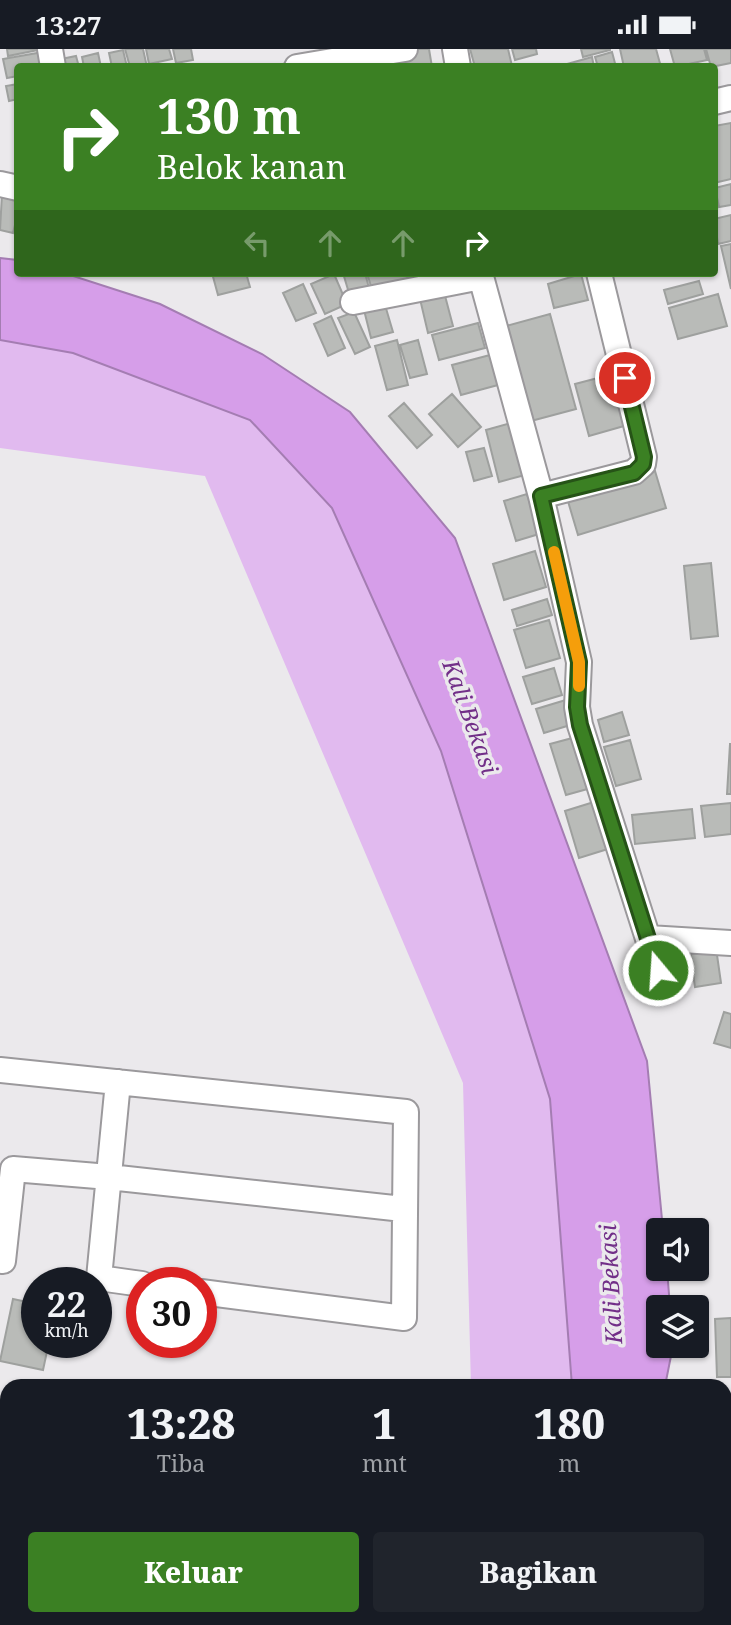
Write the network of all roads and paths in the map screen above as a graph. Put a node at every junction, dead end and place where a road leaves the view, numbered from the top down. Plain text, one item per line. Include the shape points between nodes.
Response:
1 (405, 49) edge
2 (321, 63) edge
3 (471, 277) edge
4 (481, 277) edge
5 (600, 277) edge
6 (353, 302) dead end
7 (541, 496) junction
8 (648, 938) junction
9 (731, 943) edge
10 (658, 970) dead end
11 (0, 1070) edge
12 (118, 1082) junction
13 (109, 1177) junction
14 (403, 1209) junction
15 (3, 1261) dead end
16 (126, 1282) edge
17 (217, 1294) edge

1 - 2 street
3 - 6 street
4 - 7 street
5 - 7 street via 643,464 634,473
7 - 8 street via 579,662 580,725
8 - 9 street
8 - 10 street
11 - 12 street
12 - 13 street
12 - 14 street via 406,1112
13 - 14 street
13 - 15 street via 13,1169
13 - 16 street via 99,1278
14 - 17 street via 404,1318

